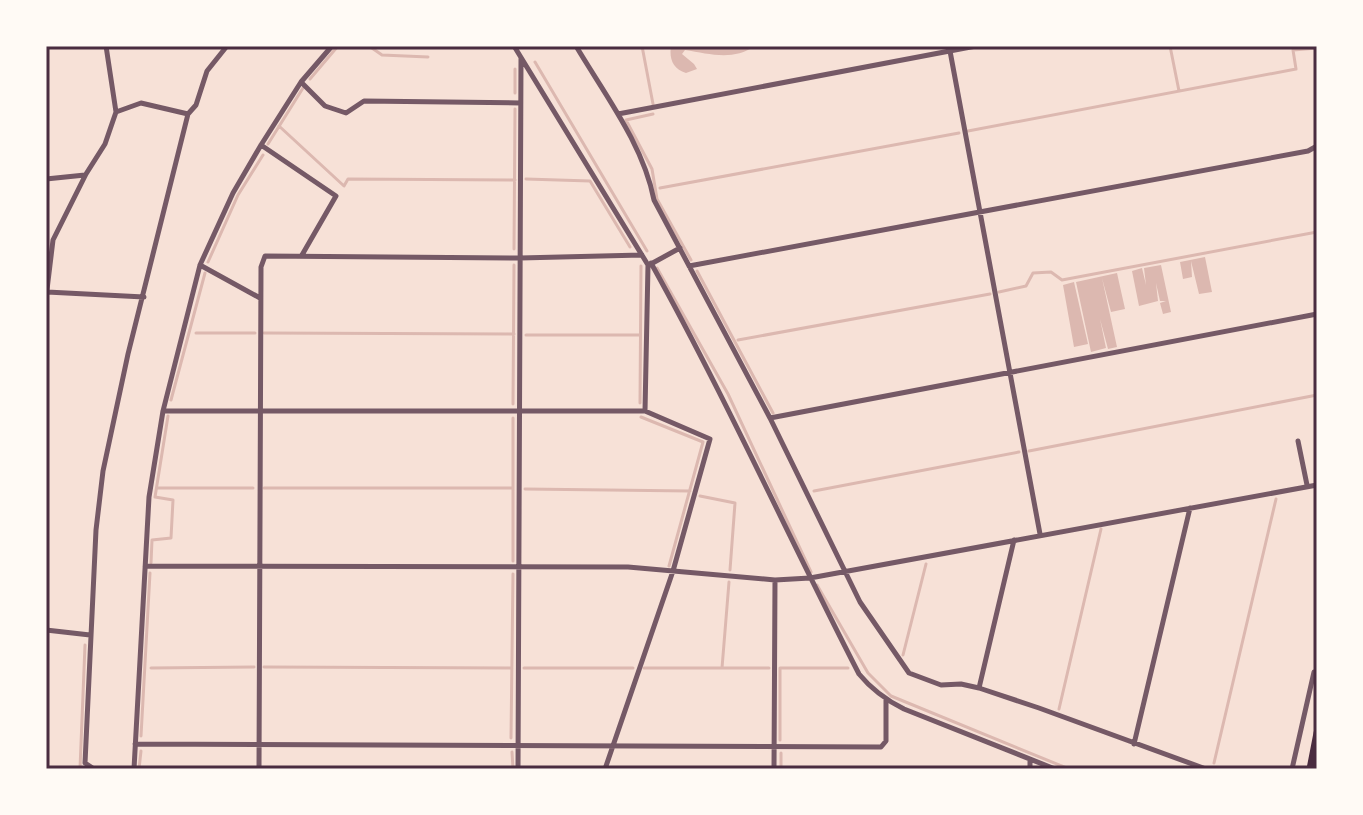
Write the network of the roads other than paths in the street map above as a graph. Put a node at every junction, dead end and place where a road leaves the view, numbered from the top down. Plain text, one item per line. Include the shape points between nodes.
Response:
1 (106, 46) edge
2 (227, 46) edge
3 (332, 46) edge
4 (514, 46) edge
5 (576, 46) edge
6 (976, 46) edge
7 (950, 51) junction
8 (521, 58) junction
9 (301, 82) junction
10 (520, 103) junction
11 (116, 112) junction
12 (188, 114) junction
13 (618, 114) junction
14 (261, 145) junction
15 (1317, 146) edge
16 (86, 174) junction
17 (46, 179) edge
18 (979, 213) junction
19 (680, 248) junction
20 (642, 255) junction
21 (302, 256) junction
22 (520, 258) junction
23 (650, 264) junction
24 (200, 265) junction
25 (689, 266) junction
26 (46, 295) edge
27 (144, 297) junction
28 (260, 299) junction
29 (1317, 314) edge
30 (1009, 374) junction
31 (259, 410) junction
32 (163, 411) junction
33 (519, 411) junction
34 (645, 411) junction
35 (770, 418) junction
36 (1298, 441) dead end
37 (1307, 485) junction
38 (1317, 485) edge
39 (1190, 508) junction
40 (1040, 534) junction
41 (1014, 540) junction
42 (145, 566) junction
43 (259, 566) junction
44 (519, 567) junction
45 (845, 570) junction
46 (673, 571) junction
47 (810, 578) junction
48 (775, 580) junction
49 (46, 630) edge
50 (90, 635) junction
51 (1317, 673) edge
52 (979, 688) junction
53 (886, 700) junction
54 (1317, 733) edge
55 (135, 744) junction
56 (259, 744) junction
57 (1134, 744) junction
58 (518, 746) junction
59 (612, 746) junction
60 (774, 747) junction
61 (1030, 759) junction
62 (94, 769) edge
63 (134, 769) edge
64 (259, 769) edge
65 (518, 769) edge
66 (605, 769) edge
67 (774, 769) edge
68 (1030, 769) edge
69 (1055, 769) edge
70 (1206, 769) edge
71 (1292, 769) edge
72 (1310, 769) edge

1 - 11 street
2 - 12 street via 207,71
3 - 9 street
4 - 8 street
5 - 13 street
6 - 7 street
7 - 13 street
7 - 18 street
8 - 10 street
8 - 20 street
9 - 10 street via 325,106 346,113 364,101
9 - 14 street
10 - 22 street
11 - 12 street via 141,103
11 - 16 street via 105,144
12 - 27 street
13 - 19 street
14 - 21 street via 336,196
14 - 24 street
15 - 18 street
16 - 17 street
16 - 26 street via 53,240
18 - 25 street
18 - 30 street
19 - 23 street
19 - 25 street
20 - 22 street
20 - 23 street
21 - 22 street
21 - 28 street via 265,256
22 - 33 street
23 - 34 street
23 - 47 street via 726,403
24 - 28 street
24 - 32 street
25 - 35 street
26 - 27 street
27 - 50 street via 103,471
28 - 31 street
29 - 30 street
30 - 35 street
30 - 40 street
31 - 32 street
31 - 33 street
31 - 43 street
32 - 42 street
33 - 34 street
33 - 44 street
34 - 46 street via 710,439
35 - 45 street
36 - 37 street
37 - 38 street
37 - 39 street
39 - 40 street
39 - 57 street
40 - 41 street
41 - 45 street
41 - 52 street
42 - 43 street
42 - 55 street
43 - 44 street
43 - 56 street
44 - 46 street
44 - 58 street
45 - 47 street
45 - 52 street via 860,602 909,673 941,685
46 - 48 street
46 - 59 street
47 - 48 street
47 - 53 street via 859,674
48 - 60 street
49 - 50 street
50 - 62 street via 85,763
51 - 71 street
52 - 57 street
53 - 60 street via 886,741 881,747
53 - 61 street
54 - 72 main road
55 - 56 street
55 - 63 street
56 - 58 street
56 - 64 street
57 - 70 street
58 - 59 street
58 - 65 street
59 - 60 street
59 - 66 street
60 - 67 street
61 - 68 street
61 - 69 street

